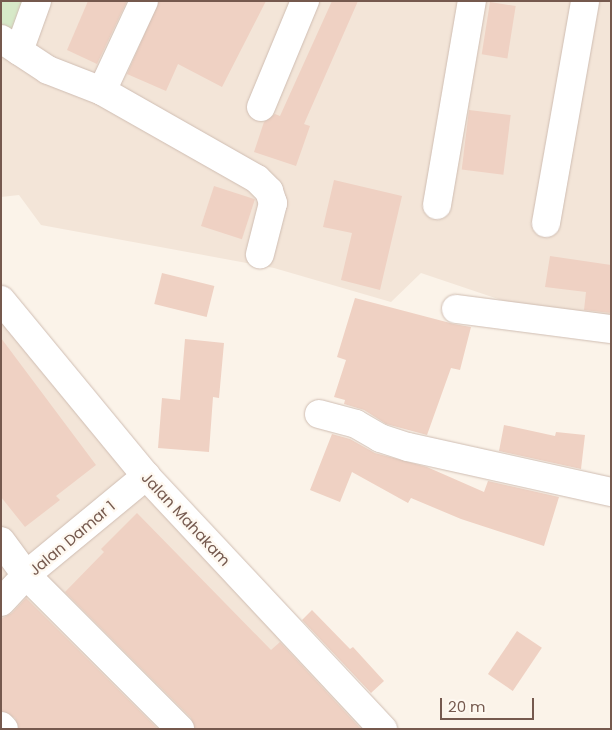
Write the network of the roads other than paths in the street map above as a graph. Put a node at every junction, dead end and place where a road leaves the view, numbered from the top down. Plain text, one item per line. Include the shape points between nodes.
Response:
1 (37, 1) edge
2 (144, 1) edge
3 (305, 1) edge
4 (472, 1) edge
5 (580, 2) edge
6 (10, 45) edge
7 (102, 91) junction
8 (260, 107) dead end
9 (437, 205) dead end
10 (546, 223) dead end
11 (260, 254) dead end
12 (1, 300) edge
13 (456, 309) dead end
14 (611, 329) edge
15 (319, 414) dead end
16 (146, 476) junction
17 (611, 492) edge
18 (1, 541) edge
19 (26, 575) junction
20 (1, 602) edge
21 (1, 726) edge
22 (4, 729) edge
23 (180, 729) edge
24 (382, 729) edge

1 - 6 street
2 - 7 street
3 - 8 street
4 - 9 street
5 - 10 street
6 - 7 street via 48,70
7 - 11 street via 257,178 269,191 273,202
12 - 16 street, Jalan Mahakam
13 - 14 street
15 - 17 street via 356,424 380,438 408,447
16 - 19 street, Jalan Damar 1
16 - 24 street, Jalan Mahakam
18 - 19 street
19 - 20 street, Jalan Damar 1
19 - 23 street
21 - 22 street

